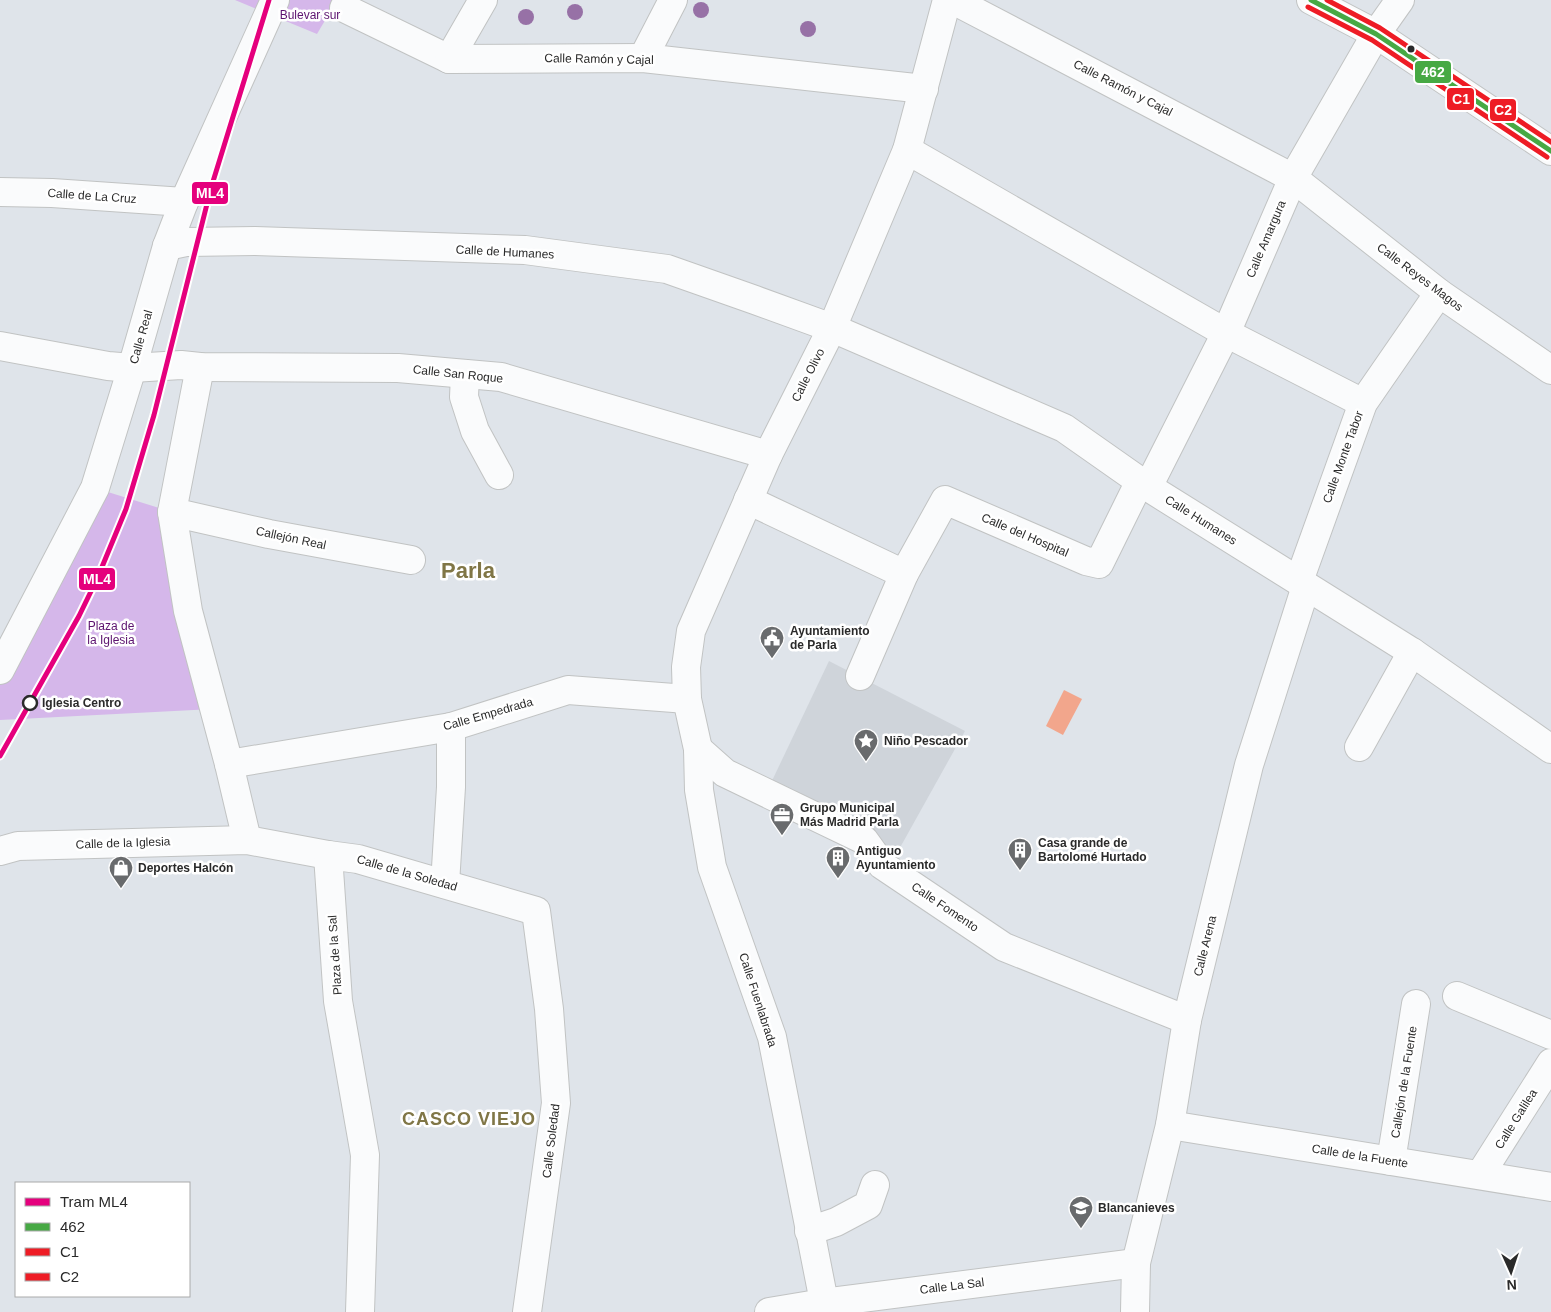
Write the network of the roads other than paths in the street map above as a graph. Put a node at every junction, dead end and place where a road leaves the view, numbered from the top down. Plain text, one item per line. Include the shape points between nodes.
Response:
1 (275, 0) edge
2 (483, 0) edge
3 (673, 0) edge
4 (947, 0) edge
5 (952, 0) edge
6 (1311, 0) edge
7 (1400, 0) edge
8 (344, 8) dead end
9 (1376, 34) junction
10 (644, 58) junction
11 (449, 59) junction
12 (924, 89) junction
13 (907, 150) junction
14 (1551, 151) edge
15 (1293, 178) junction
16 (0, 192) edge
17 (184, 202) junction
18 (167, 246) junction
19 (1440, 293) junction
20 (832, 328) junction
21 (1226, 333) junction
22 (0, 346) edge
23 (200, 367) junction
24 (132, 368) junction
25 (1551, 370) edge
26 (465, 374) junction
27 (1363, 403) junction
28 (768, 455) junction
29 (499, 475) dead end
30 (1144, 484) junction
31 (748, 500) junction
32 (172, 512) junction
33 (411, 560) dead end
34 (904, 574) junction
35 (1303, 583) junction
36 (1412, 652) junction
37 (0, 670) edge
38 (860, 676) dead end
39 (688, 699) junction
40 (451, 727) junction
41 (1359, 747) dead end
42 (698, 749) junction
43 (1551, 749) edge
44 (229, 764) junction
45 (247, 840) junction
46 (0, 851) edge
47 (328, 855) junction
48 (445, 884) junction
49 (536, 910) joint
50 (1457, 996) dead end
51 (1416, 1004) dead end
52 (1187, 1020) junction
53 (1551, 1035) edge
54 (1551, 1063) edge
55 (1170, 1126) junction
56 (1391, 1161) junction
57 (1480, 1175) junction
58 (875, 1185) dead end
59 (1551, 1186) edge
60 (809, 1232) junction
61 (1136, 1262) junction
62 (824, 1308) edge
63 (360, 1312) edge
64 (527, 1312) edge
65 (769, 1312) edge
66 (1135, 1312) edge

1 - 17 street, Calle Real
2 - 11 street
3 - 10 street
4 - 12 street, Calle Olivo
5 - 15 street, Calle Ramón y Cajal
6 - 9 street
7 - 9 street, Calle Amargura
8 - 11 street, Calle Ramón y Cajal
9 - 14 street
9 - 15 street, Calle Amargura
10 - 11 street, Calle Ramón y Cajal
10 - 12 street, Calle Ramón y Cajal
12 - 13 street, Calle Olivo
13 - 20 street, Calle Olivo
13 - 21 street
15 - 19 street, Calle Reyes Magos
15 - 21 street, Calle Amargura
16 - 17 street, Calle de La Cruz
17 - 18 street, Calle Real
18 - 20 street, Calle de Humanes via 186,242 255,241 525,250 667,269
18 - 24 street, Calle Real
19 - 25 street, Calle Reyes Magos
19 - 27 street, Calle Monte Tabor
20 - 28 street, Calle Olivo
20 - 30 street, Calle Humanes via 1064,428
21 - 27 street
21 - 30 street, Calle Amargura
22 - 24 street
23 - 24 street, Calle San Roque
23 - 26 street, Calle San Roque via 398,368
23 - 32 street
24 - 37 street, Calle Real via 95,488
26 - 28 street, Calle San Roque via 501,377
26 - 29 street via 464,397 475,431
27 - 35 street, Calle Monte Tabor
28 - 31 street, Calle Olivo
30 - 34 street, Calle del Hospital via 1099,564 945,500
30 - 35 street, Calle Humanes
31 - 34 street
31 - 39 street, Calle Olivo via 691,631 686,667
32 - 33 street, Callejón Real
32 - 44 street via 188,611
34 - 38 street, Calle del Hospital
35 - 36 street, Calle Humanes
35 - 52 street, Calle Arena via 1250,765
36 - 41 street
36 - 43 street, Calle Humanes
39 - 40 street, Calle Empedrada via 568,690
39 - 42 street, Calle Olivo
40 - 44 street, Calle Empedrada
40 - 48 street
42 - 52 street, Calle Fomento via 725,773 864,840 882,865 1004,947
42 - 60 street, Calle Fuenlabrada via 699,790 712,867 772,1037
44 - 45 street
45 - 46 street, Calle de la Iglesia via 18,846
45 - 47 street, Calle de la Soledad
47 - 48 street, Calle de la Soledad via 358,858
47 - 63 street, Plaza de la Sal via 338,1001 365,1155
48 - 49 street, Calle de la Soledad
49 - 64 street, Calle Soledad via 549,1009 556,1103
50 - 53 street
51 - 56 street, Callejón de la Fuente
52 - 55 street, Calle Arena
54 - 57 street, Calle Galilea
55 - 56 street, Calle de la Fuente
55 - 61 street, Calle Arena
56 - 57 street, Calle de la Fuente
57 - 59 street, Calle de la Fuente
58 - 60 street via 868,1204 836,1222
60 - 62 street, Calle Fuenlabrada
61 - 62 street, Calle La Sal
61 - 66 street, Calle Arena
62 - 65 street, Calle La Sal

